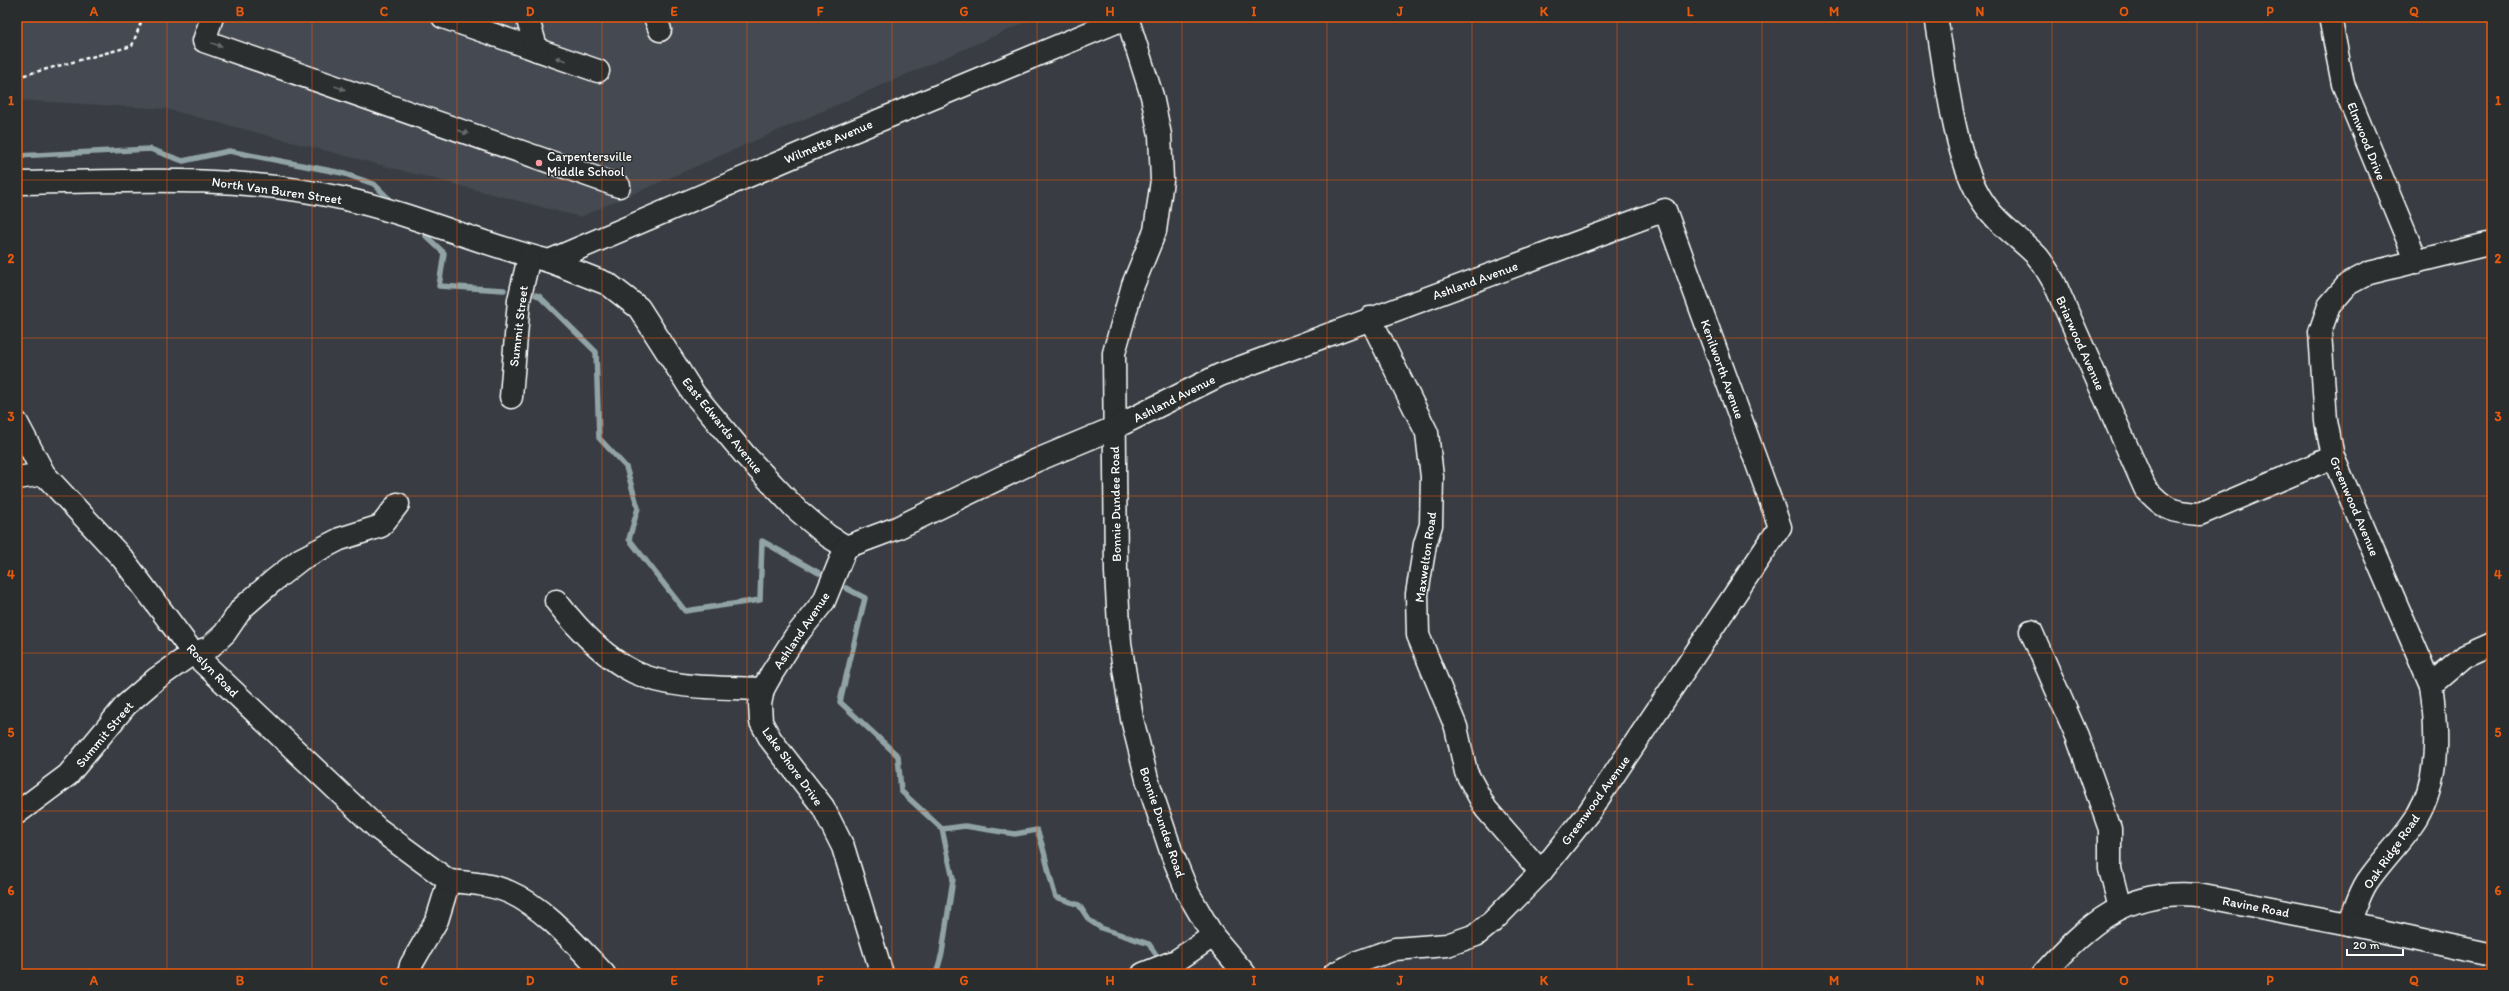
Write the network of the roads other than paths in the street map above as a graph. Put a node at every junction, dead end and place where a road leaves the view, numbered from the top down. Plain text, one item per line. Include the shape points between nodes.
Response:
1 (212, 17) edge
2 (443, 17) edge
3 (527, 17) edge
4 (1127, 17) edge
5 (1936, 17) edge
6 (2330, 17) edge
7 (536, 50) junction
8 (598, 71) dead end
9 (17, 184) edge
10 (619, 186) dead end
11 (1665, 210) joint
12 (2492, 243) edge
13 (539, 259) junction
14 (2417, 262) junction
15 (1370, 318) junction
16 (511, 397) dead end
17 (17, 423) edge
18 (1114, 428) junction
19 (2333, 458) junction
20 (44, 474) junction
21 (17, 478) edge
22 (398, 504) dead end
23 (1780, 528) joint
24 (846, 547) junction
25 (556, 601) dead end
26 (2031, 631) dead end
27 (2492, 644) edge
28 (193, 652) junction
29 (2431, 685) junction
30 (763, 689) junction
31 (17, 813) edge
32 (1541, 872) junction
33 (449, 881) junction
34 (2120, 908) junction
35 (2349, 924) junction
36 (1213, 936) junction
37 (2492, 955) edge
38 (409, 974) edge
39 (604, 974) edge
40 (882, 974) edge
41 (1143, 974) edge
42 (1245, 974) edge
43 (1334, 974) edge
44 (2043, 974) edge

1 -> 10 street via 204,41
2 - 7 street
3 - 7 street
4 - 13 street, Wilmette Avenue
4 - 18 street, Bonnie Dundee Road via 1152,96 1160,135 1162,180 1155,231 1134,285 1114,353
5 - 19 street, Briarwood Avenue via 1960,146 1968,174 1984,203 2010,232 2038,257 2054,282 2145,488 2160,505 2177,512 2200,514
6 - 14 street, Elmwood Drive via 2343,84
8 -> 7 street
9 - 13 street, North Van Buren Street via 218,180 324,194 385,210
11 - 15 street, Ashland Avenue
11 - 23 street, Kenilworth Avenue
12 - 14 street, Greenwood Avenue
13 - 16 street, Summit Street via 519,300
13 - 24 street, East Edwards Avenue via 608,284 639,308 694,394 745,456 795,508 828,536
14 - 19 street, Greenwood Avenue via 2369,273 2348,284 2329,306 2320,332 2326,421
15 - 18 street, Ashland Avenue via 1220,375
15 - 32 street, Maxwelton Road via 1427,432 1432,477 1431,525 1425,544 1417,594 1418,635 1456,727 1466,772 1486,809
17 - 20 street, Roslyn Road
18 - 24 street, Ashland Avenue via 1035,461 891,530
18 - 36 street, Bonnie Dundee Road via 1116,572 1120,643 1132,719 1147,779 1172,854 1188,893
19 - 29 street, Greenwood Avenue
20 - 21 street
20 - 28 street, Roslyn Road via 123,558
22 - 28 street, Summit Street via 381,526 340,539 301,559 242,608 225,633 208,648
23 - 32 street, Greenwood Avenue via 1589,812
24 - 30 street, Ashland Avenue via 824,601 795,637
25 - 30 street via 579,630 634,672 687,685
26 - 34 street via 2077,736 2110,829 2110,869
27 - 29 street via 2465,656
28 - 31 street, Summit Street via 126,705 68,776
28 - 33 street, Roslyn Road via 377,828
29 - 35 street, Oak Ridge Road via 2435,747 2429,788 2416,819 2366,883
30 - 40 street, Lake Shore Drive via 760,704 762,722 771,740 823,807 843,847
32 - 43 street, Greenwood Avenue via 1476,935 1447,945 1411,946 1390,951
33 - 38 street via 437,920 411,965
33 - 39 street via 482,884 510,892 543,914
34 - 35 street, Ravine Road via 2139,901 2178,893
34 - 44 street, Ravine Road via 2080,934
35 - 37 street, Ravine Road
36 - 41 street via 1176,961
36 - 42 street, Bonnie Dundee Road

